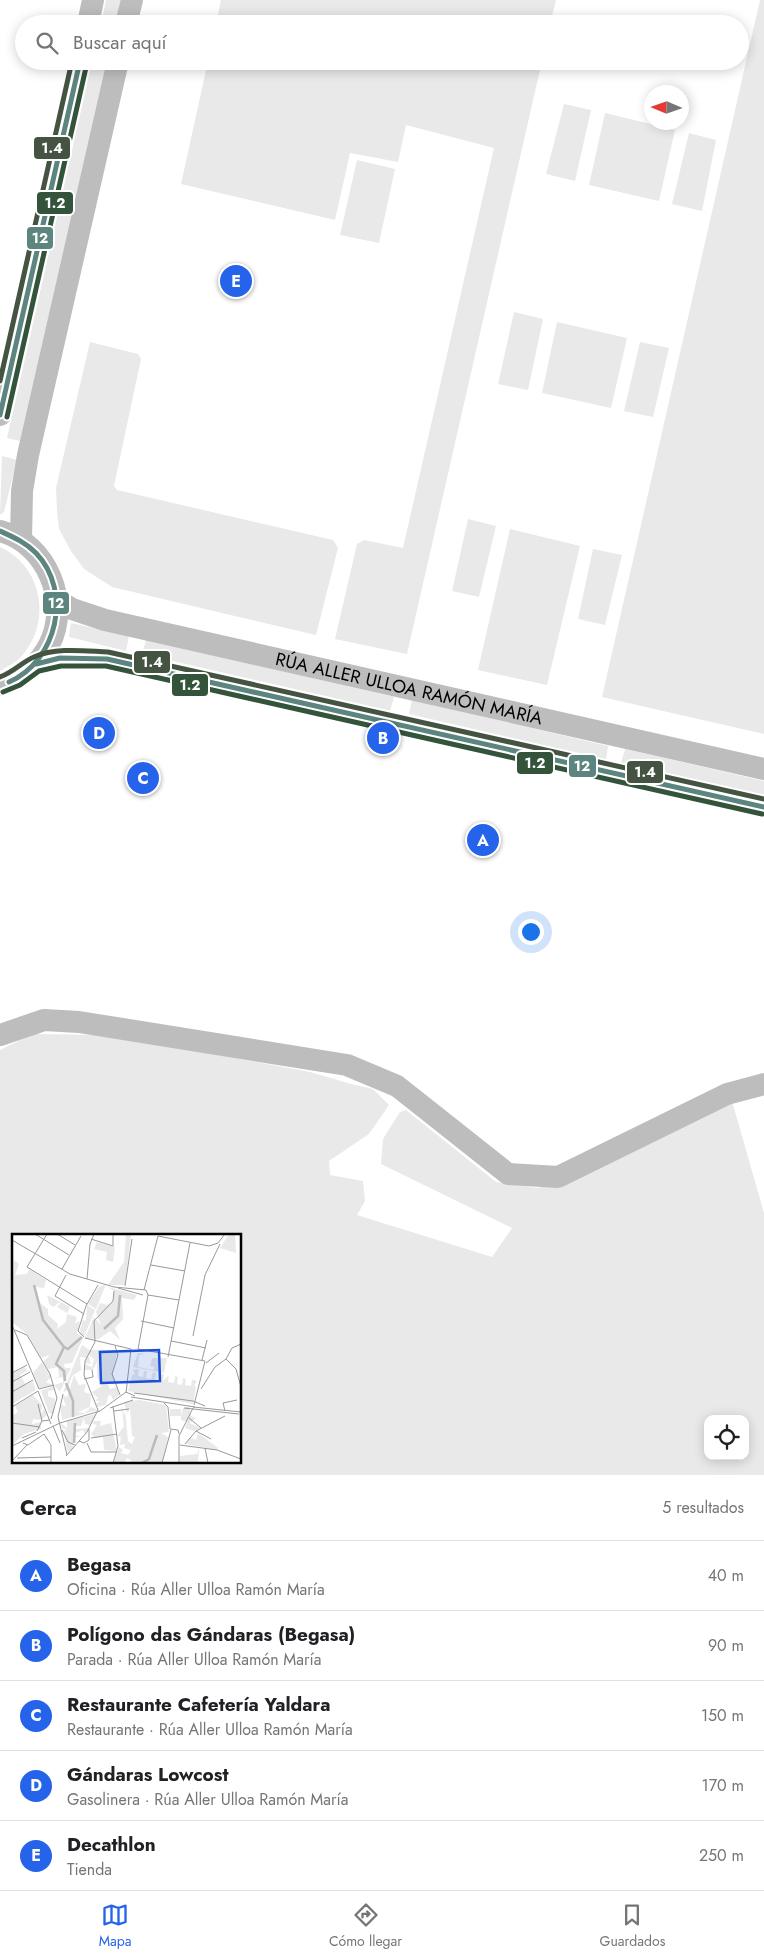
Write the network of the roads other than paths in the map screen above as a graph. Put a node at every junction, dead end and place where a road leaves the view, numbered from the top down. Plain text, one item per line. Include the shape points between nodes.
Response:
1 (93, 0) edge
2 (132, 0) edge
3 (90, 15) edge
4 (128, 15) edge
5 (78, 70) edge
6 (116, 70) edge
7 (0, 415) edge
8 (0, 531) edge
9 (21, 540) junction
10 (58, 600) junction
11 (36, 664) junction
12 (0, 685) edge
13 (764, 769) edge
14 (764, 807) edge
15 (0, 1035) edge
16 (764, 1084) edge

1 - 3 street
2 - 4 street
5 - 7 street
6 - 9 street via 28,455 22,491
8 - 9 street, RÚA ALLER ULLOA RAMÓN MARÍA
9 - 10 street, RÚA ALLER ULLOA RAMÓN MARÍA via 39,556 51,577
10 - 11 street, RÚA ALLER ULLOA RAMÓN MARÍA via 57,623 52,638
10 - 13 street, RÚA ALLER ULLOA RAMÓN MARÍA via 72,609 105,620
11 - 12 street, RÚA ALLER ULLOA RAMÓN MARÍA via 16,679
11 - 14 street, RÚA ALLER ULLOA RAMÓN MARÍA via 60,658 107,659
15 - 16 street via 44,1020 79,1022 347,1065 397,1086 508,1174 549,1177 558,1177 727,1094

